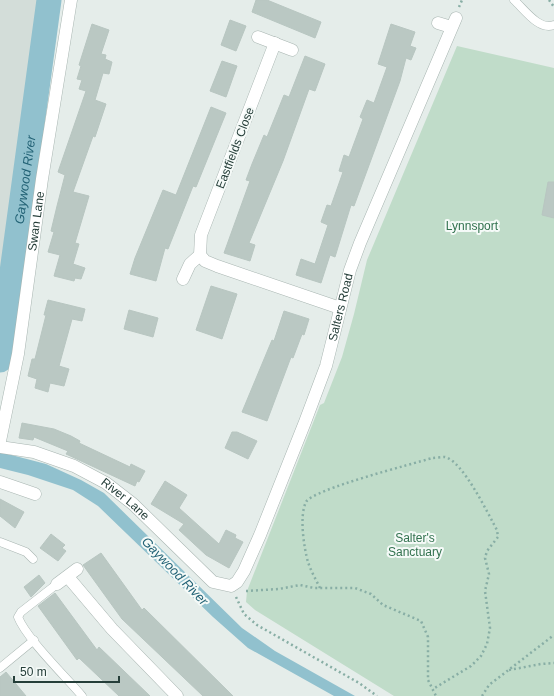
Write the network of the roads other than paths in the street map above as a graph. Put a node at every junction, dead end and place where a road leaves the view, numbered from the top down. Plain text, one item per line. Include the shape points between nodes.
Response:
1 (70, 0) edge
2 (514, 0) edge
3 (438, 23) dead end
4 (554, 25) edge
5 (258, 36) dead end
6 (275, 43) junction
7 (292, 50) dead end
8 (200, 255) junction
9 (183, 279) dead end
10 (340, 308) junction
11 (0, 441) edge
12 (0, 447) edge
13 (0, 482) edge
14 (35, 494) dead end
15 (0, 542) edge
16 (33, 559) dead end
17 (57, 584) joint
18 (232, 589) joint
19 (34, 640) junction
20 (0, 668) edge
21 (82, 696) edge
22 (177, 696) edge

1 - 11 street, Swan Lane via 18,354
2 - 4 lane via 537,22
3 - 10 street, Salters Road via 453,23 360,243
5 - 6 street
6 - 7 street
6 - 8 street, Eastfields Close via 201,235
8 - 9 street via 190,264
8 - 10 street via 205,262
10 - 18 street, Salters Road via 326,366 305,422 257,542 244,571
12 - 18 street, River Lane via 34,452 74,466 106,483 133,504 214,582
13 - 14 street
15 - 16 lane via 26,552
17 - 19 lane via 18,617 20,624
17 - 22 street via 72,573 112,629
19 - 20 lane
19 - 21 lane

